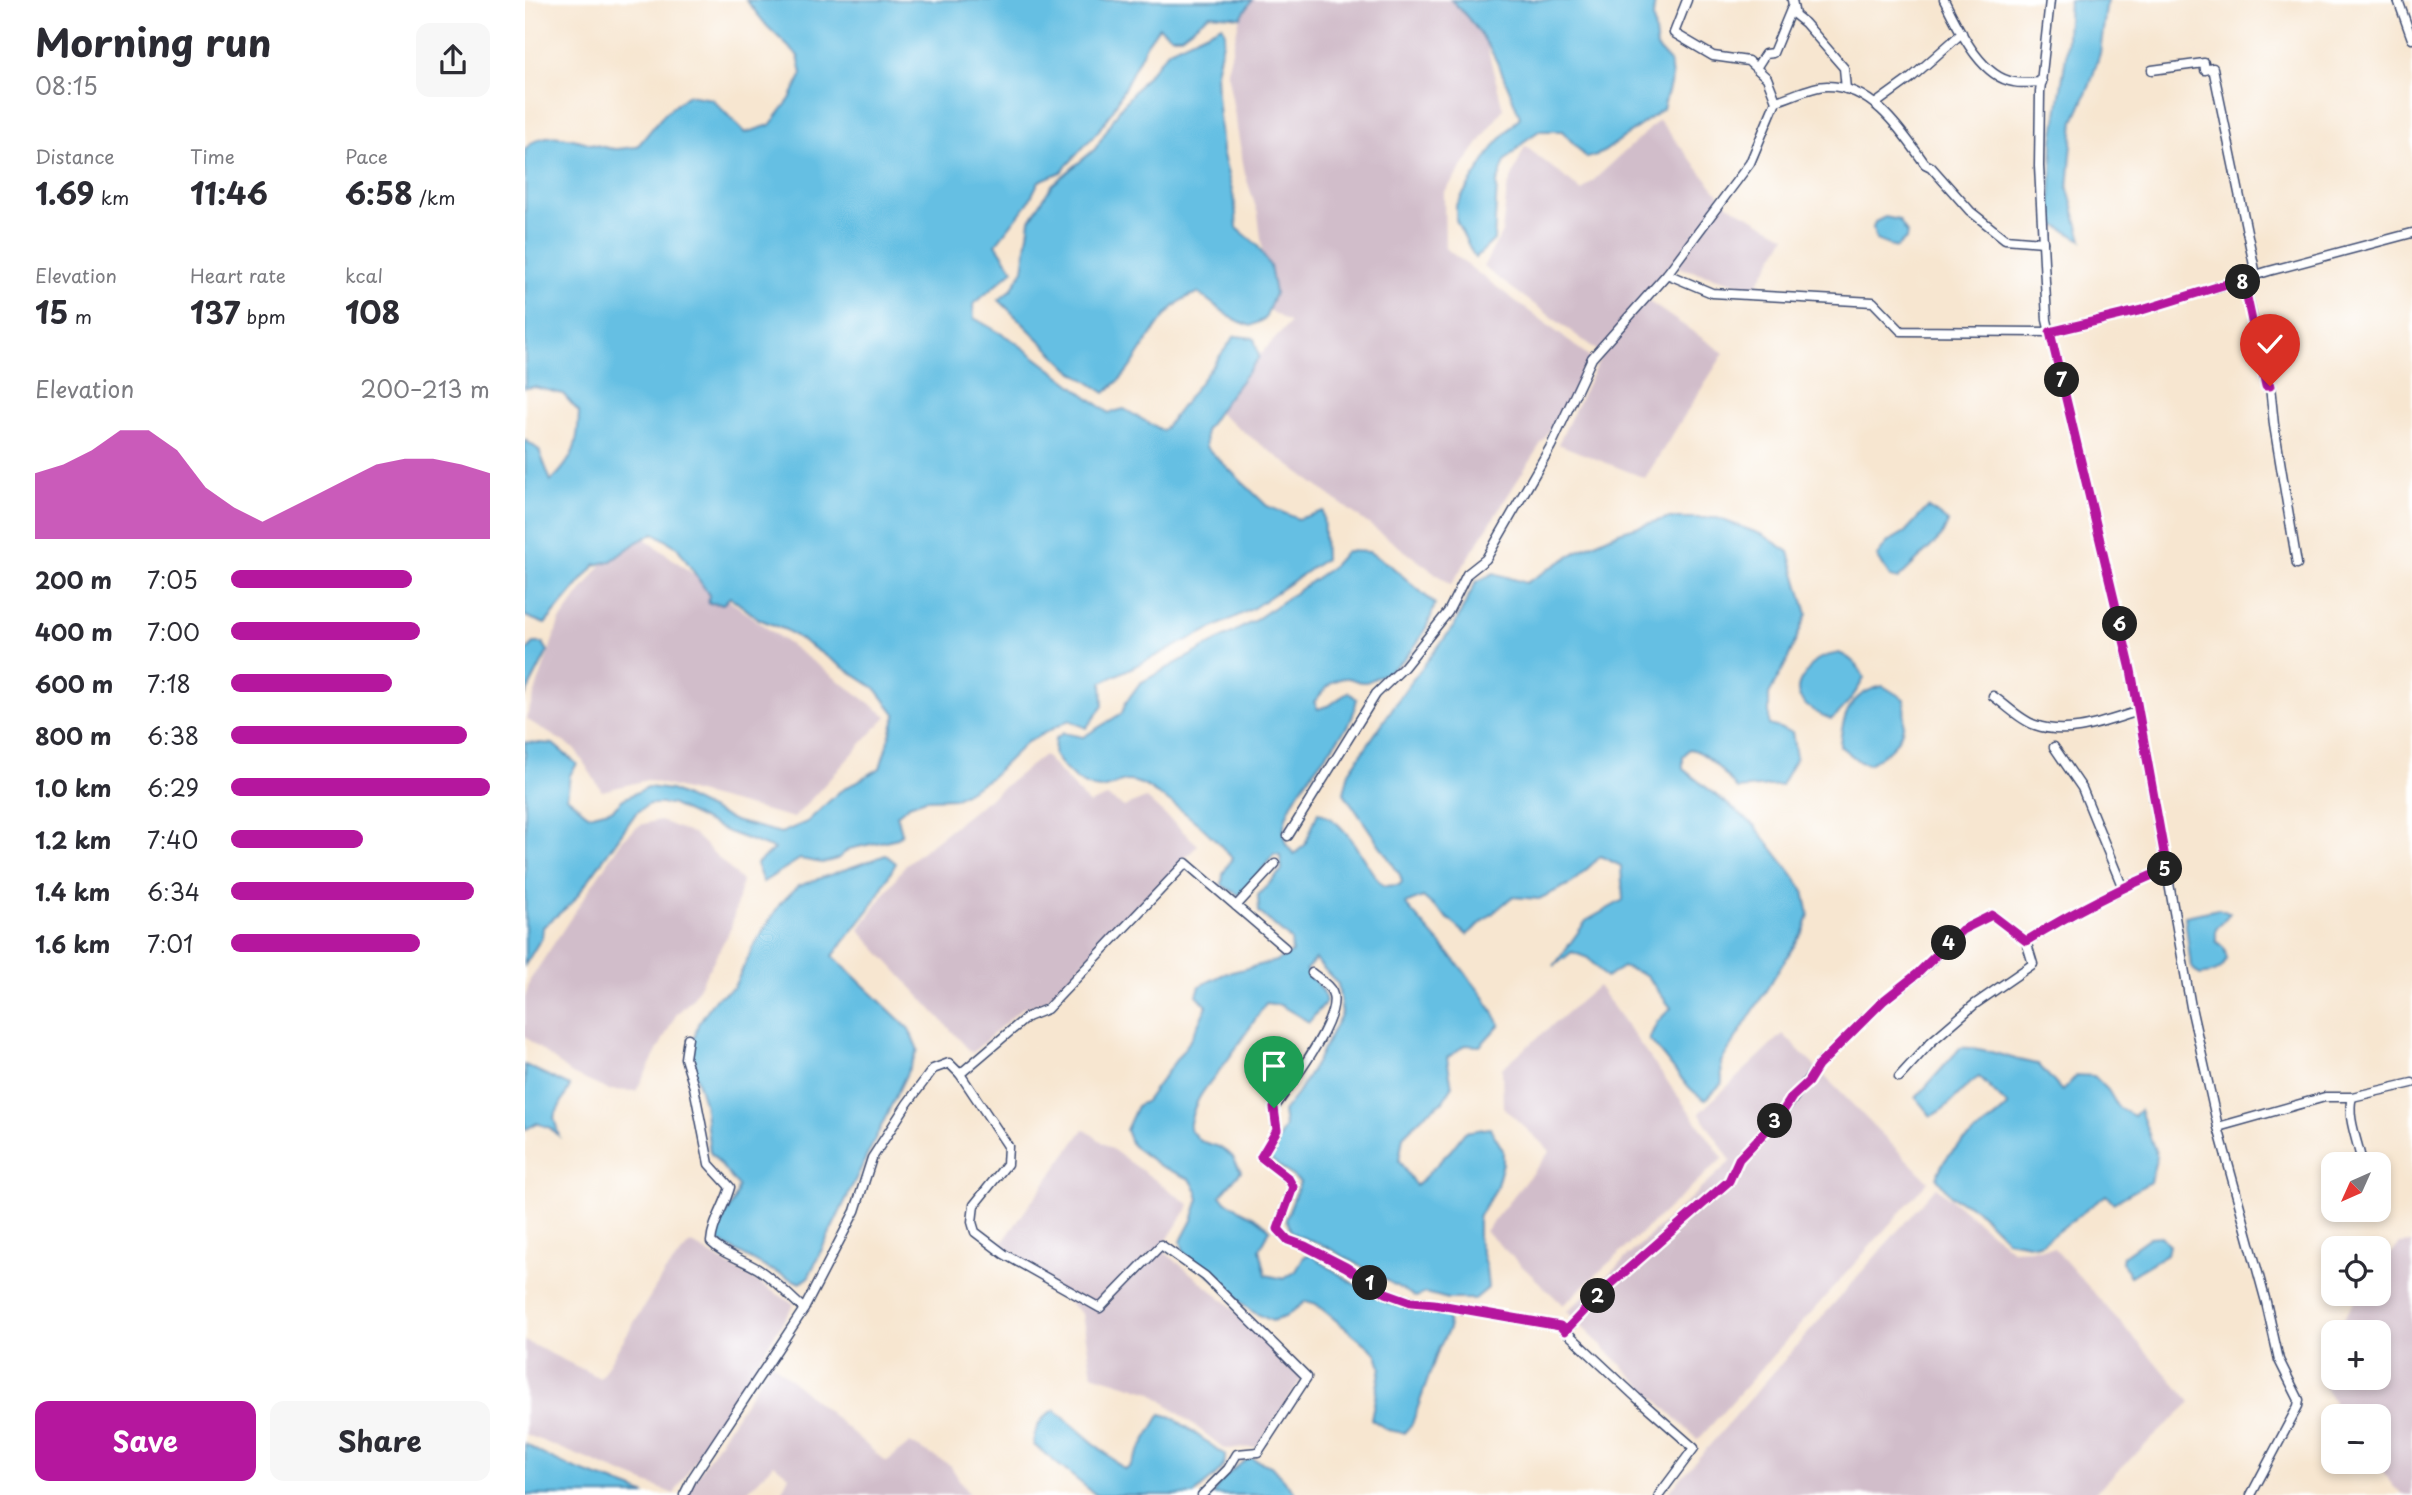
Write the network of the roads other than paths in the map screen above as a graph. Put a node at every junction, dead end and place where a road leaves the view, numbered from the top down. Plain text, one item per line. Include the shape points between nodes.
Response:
1 (1687, 0) edge
2 (1944, 0) edge
3 (2050, 0) edge
4 (2398, 0) edge
5 (1792, 3) edge
6 (1962, 33) junction
7 (2412, 39) edge
8 (1756, 68) junction
9 (2152, 71) dead end
10 (2042, 82) junction
11 (1846, 89) junction
12 (1776, 101) junction
13 (1875, 104) junction
14 (2412, 233) edge
15 (2043, 242) junction
16 (1667, 274) junction
17 (2256, 275) junction
18 (2243, 279) junction
19 (2050, 332) junction
20 (2297, 564) dead end
21 (1993, 696) dead end
22 (2139, 711) junction
23 (2054, 747) dead end
24 (1288, 836) dead end
25 (1275, 864) dead end
26 (2167, 869) junction
27 (2122, 886) junction
28 (1236, 906) junction
29 (2026, 941) junction
30 (1285, 948) dead end
31 (1313, 973) dead end
32 (688, 1038) dead end
33 (960, 1074) junction
34 (1899, 1077) dead end
35 (2412, 1083) edge
36 (2352, 1097) junction
37 (2218, 1127) junction
38 (2359, 1152) edge
39 (804, 1308) junction
40 (1565, 1331) junction
41 (684, 1495) edge
42 (1202, 1495) edge
43 (1659, 1495) edge
44 (2251, 1495) edge

1 - 8 street via 1674,33 1713,56 1748,61
2 - 6 street
3 - 10 street
4 - 7 street
5 - 8 street via 1773,53 1765,54
5 - 11 street via 1795,15 1844,68
6 - 10 street via 1987,68 2012,82
6 - 13 street
8 - 12 street via 1767,78
9 - 17 street via 2204,62 2205,70 2213,68
10 - 15 street via 2039,166
11 - 12 street via 1825,86
11 - 13 street
12 - 16 street via 1750,163
13 - 15 street via 1970,211 2005,239
14 - 17 street
15 - 19 street
16 - 19 street via 1712,293 1873,302 1901,331
16 - 24 street via 1593,358 1551,446 1486,559 1467,574 1448,612 1376,694
17 - 18 street
18 - 19 street
18 - 20 street via 2266,386 2270,386
19 - 22 street
21 - 22 street via 2033,725 2059,729 2094,725
22 - 26 street
23 - 27 street via 2082,788
25 - 28 street
26 - 27 street
26 - 37 street
27 - 29 street
28 - 30 street
28 - 33 street via 1186,863 1047,1009 1027,1017
29 - 34 street via 2033,964 1975,1004
29 - 40 street via 1992,915 1962,930 1818,1066 1739,1159 1729,1181 1604,1290
31 - 40 street via 1332,991 1326,1030 1274,1108 1277,1130 1261,1157 1293,1187 1278,1229 1288,1240 1411,1302 1560,1326
32 - 39 street via 685,1058 709,1164 730,1187 711,1231 711,1242 721,1252 761,1271
33 - 39 street via 949,1063 933,1069 907,1104 872,1158 855,1211
33 - 42 street via 1009,1146 1006,1164 974,1205 975,1232 1004,1254 1100,1308 1161,1245 1205,1276 1307,1377 1258,1452 1237,1454
35 - 36 street
36 - 37 street via 2325,1097
36 - 38 street
37 - 44 street via 2279,1360 2299,1400
39 - 41 street
40 - 43 street via 1694,1448

